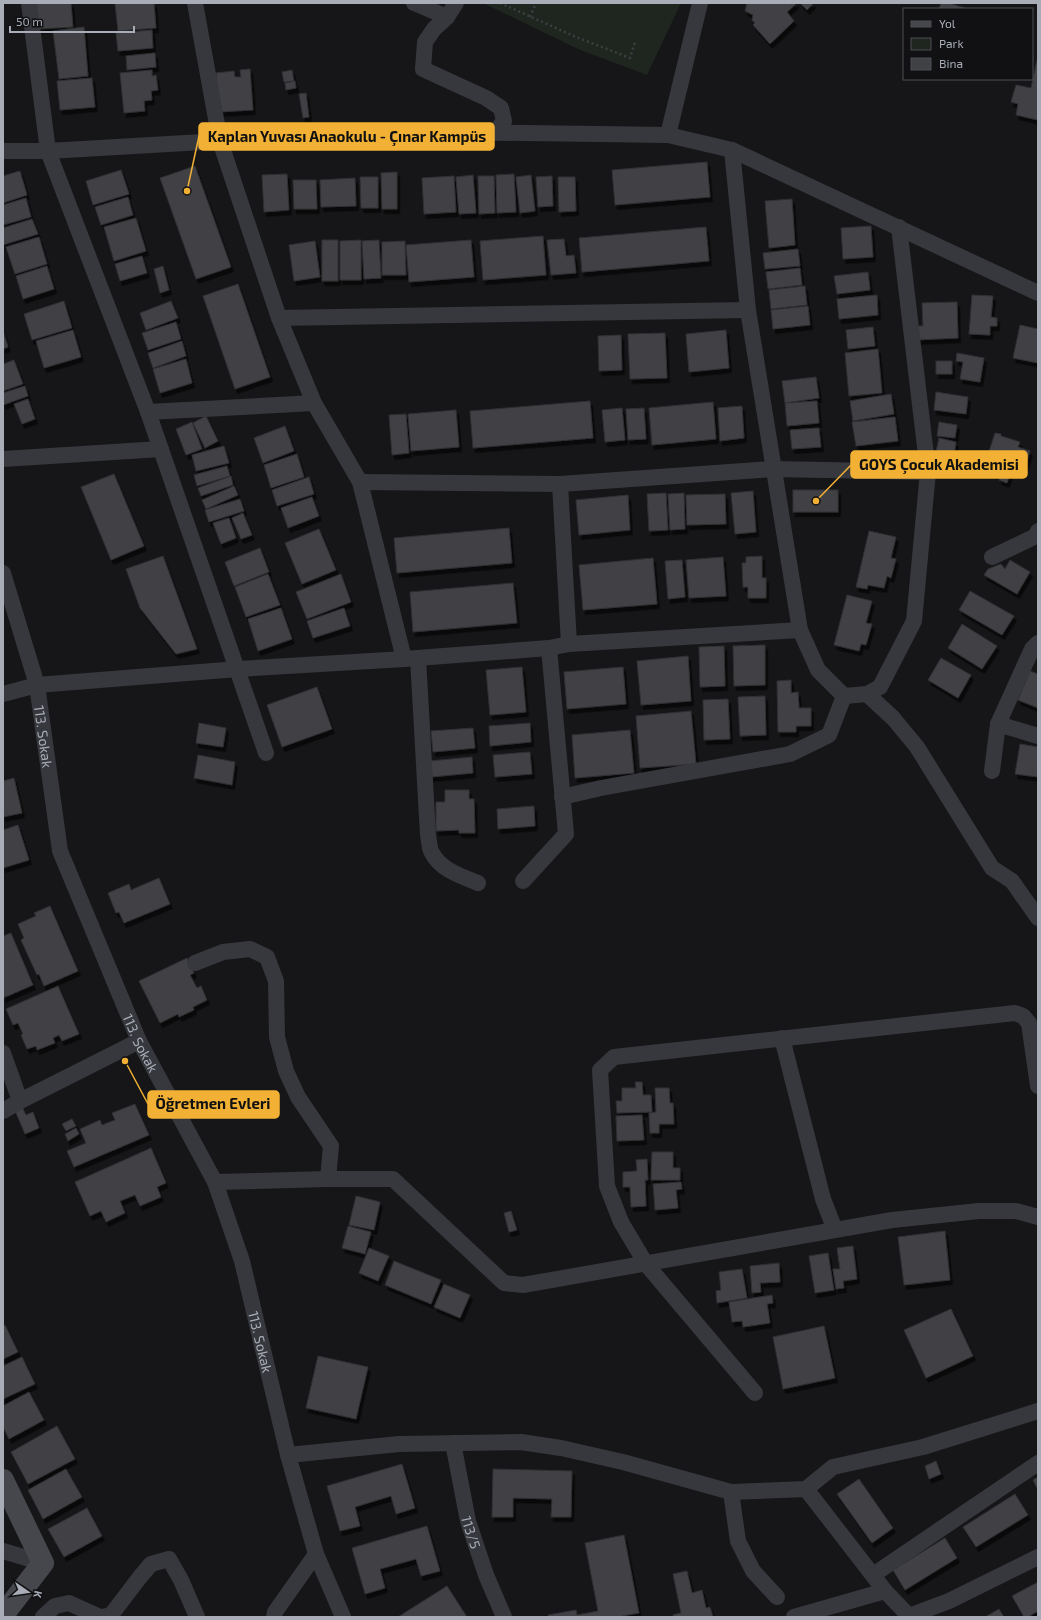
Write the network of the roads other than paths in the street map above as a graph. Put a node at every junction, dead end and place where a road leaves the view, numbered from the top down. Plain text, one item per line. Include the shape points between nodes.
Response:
1 (30, 3) edge
2 (195, 3) edge
3 (414, 3) edge
4 (456, 3) edge
5 (700, 3) edge
6 (447, 17) junction
7 (495, 132) junction
8 (668, 135) junction
9 (220, 141) junction
10 (3, 150) edge
11 (732, 150) junction
12 (48, 151) junction
13 (899, 227) junction
14 (1038, 293) edge
15 (748, 310) junction
16 (279, 318) junction
17 (314, 403) junction
18 (148, 412) junction
19 (161, 448) junction
20 (3, 459) edge
21 (773, 469) junction
22 (928, 472) junction
23 (360, 482) junction
24 (560, 484) junction
25 (1037, 535) edge
26 (992, 557) dead end
27 (3, 573) edge
28 (800, 630) junction
29 (1038, 643) edge
30 (569, 644) junction
31 (549, 648) junction
32 (411, 658) junction
33 (238, 669) junction
34 (37, 685) junction
35 (3, 694) edge
36 (867, 694) junction
37 (844, 696) junction
38 (998, 724) junction
39 (1038, 736) edge
40 (266, 753) dead end
41 (992, 772) dead end
42 (562, 797) junction
43 (523, 881) dead end
44 (478, 883) dead end
45 (1038, 918) edge
46 (195, 963) dead end
47 (782, 1038) junction
48 (139, 1041) junction
49 (3, 1053) edge
50 (1038, 1086) edge
51 (20, 1101) junction
52 (3, 1110) edge
53 (328, 1179) junction
54 (215, 1182) junction
55 (1036, 1214) edge
56 (835, 1230) junction
57 (646, 1264) junction
58 (755, 1393) dead end
59 (1038, 1411) edge
60 (453, 1443) junction
61 (288, 1455) junction
62 (1038, 1463) edge
63 (3, 1480) edge
64 (806, 1489) junction
65 (730, 1492) junction
66 (3, 1551) edge
67 (316, 1554) junction
68 (1038, 1557) edge
69 (44, 1562) junction
70 (873, 1575) junction
71 (885, 1591) junction
72 (776, 1597) dead end
73 (3, 1614) edge
74 (43, 1617) edge
75 (101, 1617) edge
76 (197, 1617) edge
77 (274, 1617) edge
78 (343, 1617) edge
79 (504, 1617) edge
80 (794, 1617) edge

1 - 12 street
2 - 9 street
3 - 6 street
4 - 6 street
5 - 8 street
6 - 7 street via 425,42 423,69 486,98 501,108 504,122
7 - 8 street
7 - 9 street
8 - 11 street
9 - 12 street
9 - 16 street
10 - 12 street
11 - 13 street
11 - 15 street
12 - 18 street
13 - 14 street
13 - 22 street
15 - 16 street
15 - 21 street
16 - 17 street
17 - 18 street
17 - 23 street
18 - 19 street
19 - 20 street
19 - 33 street
21 - 22 street
21 - 24 street
21 - 28 street
22 - 36 street via 914,621 880,687
23 - 24 street
23 - 32 street
24 - 30 street
25 - 26 street
27 - 34 street, 113. Sokak
28 - 30 street
28 - 37 street via 818,670
29 - 38 street via 1032,649
30 - 31 street
31 - 32 street
31 - 42 street
32 - 33 street
32 - 44 street via 431,852 440,865
33 - 34 street
33 - 40 street
34 - 35 street
34 - 48 street, 113. Sokak via 60,851
36 - 37 street
36 - 45 street via 893,718 918,748 992,868 1012,882
37 - 42 street via 829,735 790,754
38 - 39 street
38 - 41 street
42 - 43 street via 566,834
46 - 53 street via 223,952 250,949 267,957 276,981 277,1037 286,1071 298,1096 331,1146
47 - 50 street via 1016,1013 1029,1023
47 - 56 street via 823,1199
47 - 57 street via 614,1057 600,1070 608,1186 621,1222
48 - 51 street
48 - 54 street, 113. Sokak
49 - 51 street
51 - 52 street
53 - 54 street
53 - 57 street via 393,1179 504,1283 523,1285
54 - 61 street, 113. Sokak via 242,1261
55 - 56 street via 979,1211 892,1220
56 - 57 street
57 - 58 street
59 - 64 street via 923,1447 833,1467
60 - 61 street via 399,1444
60 - 65 street via 521,1442 561,1448 623,1462
60 - 79 street, 113/5 via 468,1521 486,1575
61 - 67 street, 113. Sokak
62 - 70 street
63 - 69 street
64 - 65 street
64 - 70 street
65 - 72 street via 738,1541 753,1571
66 - 69 street
67 - 77 street
67 - 78 street, 113. Sokak
68 - 71 street via 949,1602 909,1616
69 - 73 street
70 - 71 street
71 - 80 street
74 - 75 street via 55,1606 69,1603
75 - 76 street via 111,1615 151,1564 169,1559

